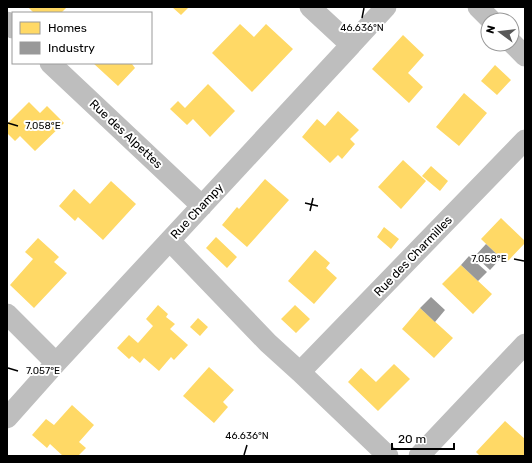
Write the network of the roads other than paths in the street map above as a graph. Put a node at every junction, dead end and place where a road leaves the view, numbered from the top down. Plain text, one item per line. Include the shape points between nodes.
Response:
1 (310, 7) edge
2 (386, 7) edge
3 (351, 45) junction
4 (51, 64) edge
5 (525, 140) edge
6 (202, 206) junction
7 (170, 241) junction
8 (7, 314) edge
9 (525, 344) edge
10 (56, 362) junction
11 (300, 372) junction
12 (7, 418) edge
13 (388, 456) edge
14 (419, 456) edge

1 - 3 street
2 - 3 street, Rue Champy
3 - 6 street, Rue Champy
4 - 6 street, Rue des Alpettes
5 - 11 street, Rue des Charmilles
6 - 7 street, Rue Champy
7 - 10 street, Rue Champy
7 - 11 street via 268,343
8 - 10 street
9 - 14 street
10 - 12 street, Rue Champy
11 - 13 street

